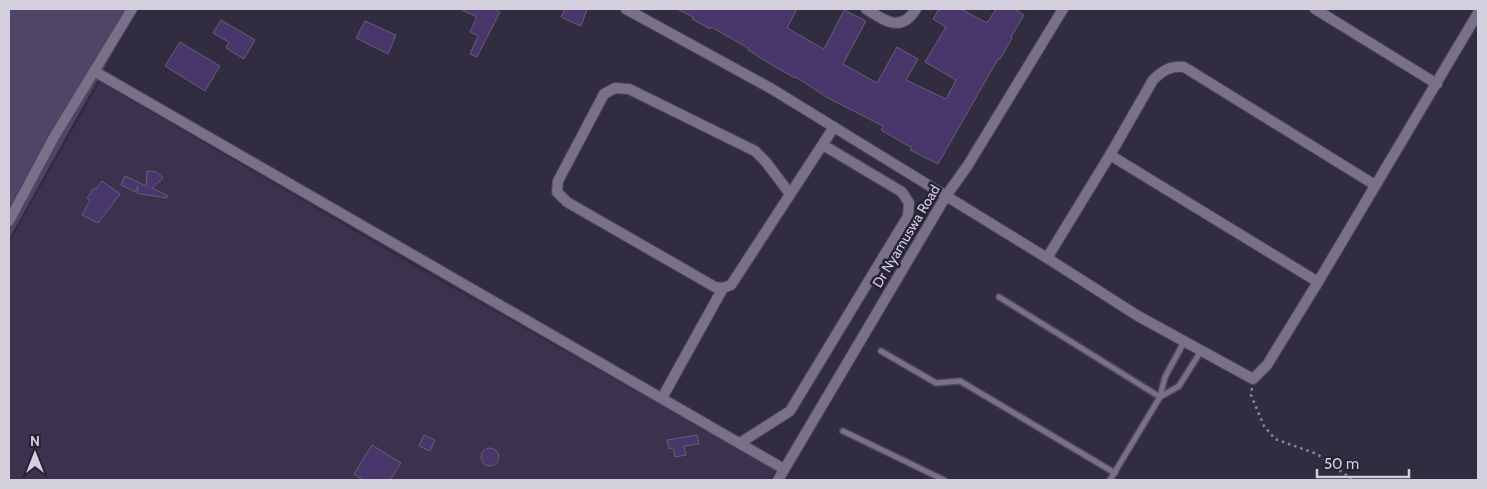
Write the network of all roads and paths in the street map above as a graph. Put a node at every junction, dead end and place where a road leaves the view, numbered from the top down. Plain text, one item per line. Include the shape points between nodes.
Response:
1 (132, 9) edge
2 (626, 9) edge
3 (866, 9) edge
4 (916, 9) edge
5 (1063, 9) edge
6 (1315, 9) edge
7 (1478, 13) edge
8 (94, 71) junction
9 (1437, 84) junction
10 (834, 127) junction
11 (823, 144) junction
12 (1110, 155) junction
13 (1375, 185) junction
14 (790, 194) junction
15 (946, 196) junction
16 (9, 221) edge
17 (1047, 258) junction
18 (1318, 282) junction
19 (723, 288) junction
20 (999, 297) dead end
21 (1184, 342) junction
22 (881, 351) dead end
23 (1201, 351) junction
24 (1253, 379) junction
25 (1160, 397) junction
26 (662, 398) junction
27 (843, 431) dead end
28 (740, 443) junction
29 (784, 469) junction
30 (1115, 473) junction
31 (778, 480) edge
32 (944, 480) edge
33 (1110, 480) edge
34 (1353, 480) edge

1 - 8 street
2 - 10 street
3 - 4 street via 884,20 898,23 906,21
5 - 15 street, Dr Nyamuswa Road
6 - 9 street
7 - 9 street
8 - 16 street
8 - 26 street
9 - 13 street
10 - 11 street
10 - 15 street
11 - 14 street
11 - 28 street via 902,192 909,203 908,216 790,411
12 - 13 street via 1153,80 1173,66 1184,67
12 - 17 street
12 - 18 street
13 - 18 street
14 - 19 street via 731,285
14 - 19 street via 755,151 629,89 615,88 604,94 558,180 557,192 567,202 715,287
15 - 17 street
15 - 29 street, Dr Nyamuswa Road
17 - 21 street
18 - 24 street via 1267,365
19 - 26 street
20 - 25 lane
21 - 23 street
21 - 25 lane
22 - 30 lane via 936,383 960,381
23 - 24 street
23 - 25 lane via 1179,386
24 - 34 path via 1251,395 1264,426 1276,438 1317,454
25 - 30 lane
26 - 28 street
27 - 32 lane
28 - 29 street
29 - 31 street, Dr Nyamuswa Road
30 - 33 lane

